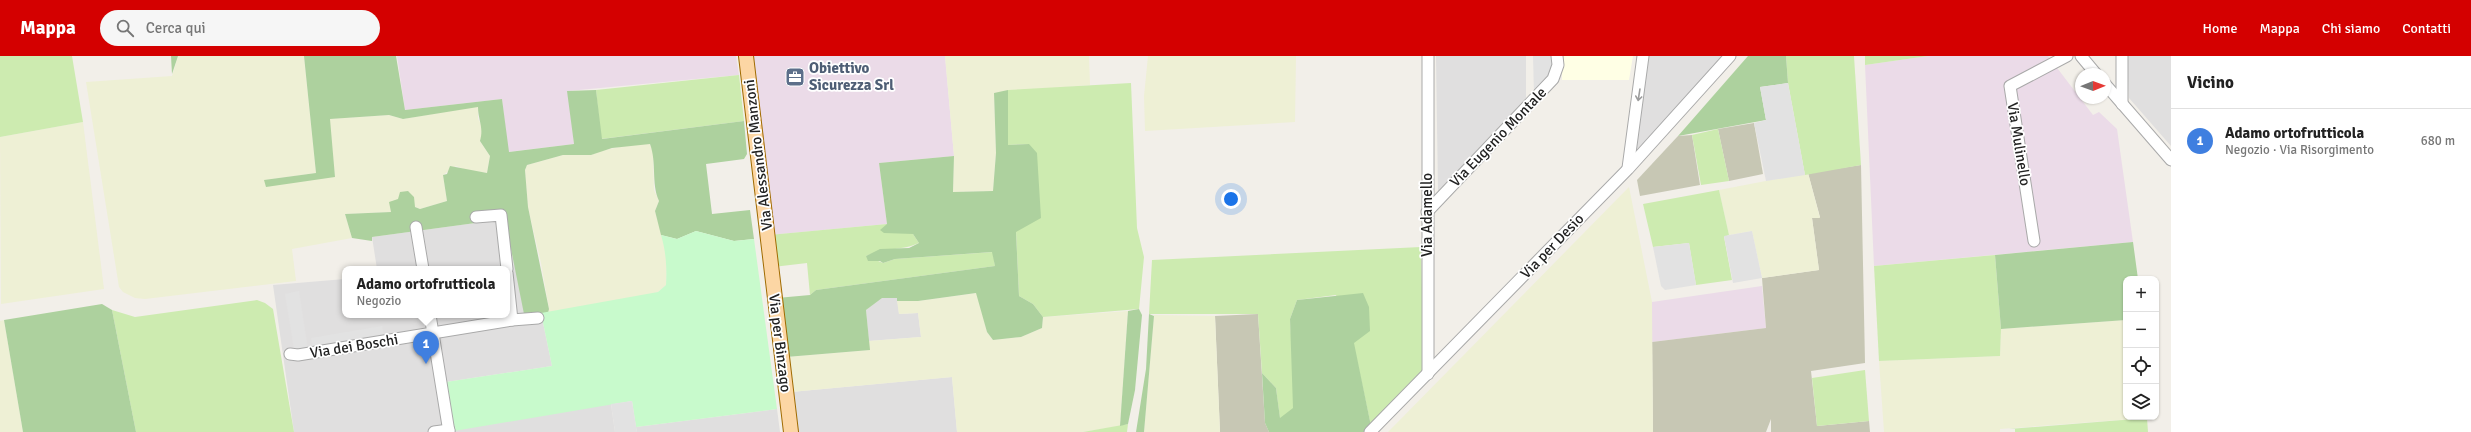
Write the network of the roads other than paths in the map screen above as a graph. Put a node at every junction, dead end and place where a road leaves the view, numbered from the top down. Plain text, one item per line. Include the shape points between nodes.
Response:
1 (746, 56) edge
2 (1428, 56) edge
3 (1558, 56) edge
4 (1644, 56) edge
5 (1730, 56) edge
6 (2067, 56) edge
7 (2080, 56) edge
8 (2122, 56) edge
9 (2091, 68) edge
10 (2111, 91) edge
11 (2122, 104) junction
12 (2171, 160) edge
13 (1628, 169) junction
14 (1427, 212) junction
15 (476, 217) dead end
16 (416, 227) dead end
17 (2034, 241) dead end
18 (769, 254) joint
19 (422, 266) edge
20 (507, 266) edge
21 (510, 301) edge
22 (430, 318) edge
23 (538, 318) dead end
24 (512, 320) junction
25 (433, 334) junction
26 (290, 354) dead end
27 (1428, 374) junction
28 (449, 431) edge
29 (434, 432) edge
30 (791, 432) edge
31 (1370, 432) edge

1 - 18 main road, Via Alessandro Manzoni
2 - 14 street, Via Adamello
3 - 14 street, Via Eugenio Montale via 1558,66 1553,79
4 -> 13 street
5 - 13 street, Via per Desio
6 - 17 street, Via Mulinello via 2010,86
7 - 9 street
8 - 11 street
10 - 11 street
11 - 12 street
13 - 27 street, Via per Desio
14 - 27 street, Via Adamello
15 - 20 street via 501,215
16 - 19 street
18 - 30 main road, Via per Binzago
21 - 24 street
22 - 25 street
23 - 24 street, Via dei Boschi
24 - 25 street, Via dei Boschi
25 - 26 street, Via dei Boschi via 298,355
25 - 28 street
27 - 31 street, Via per Desio
28 - 29 street

